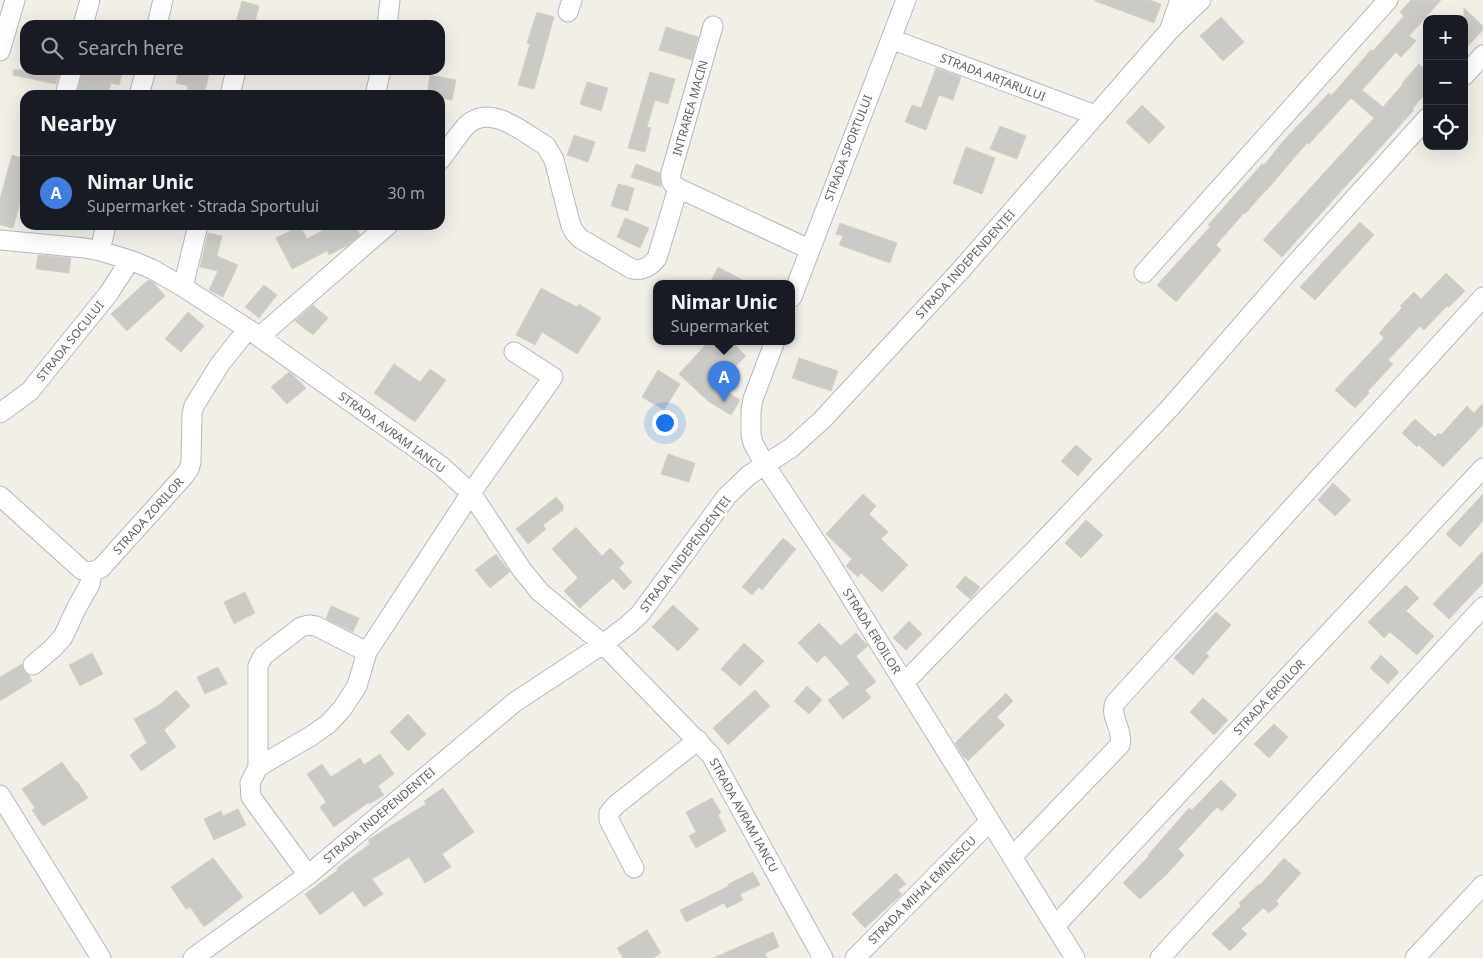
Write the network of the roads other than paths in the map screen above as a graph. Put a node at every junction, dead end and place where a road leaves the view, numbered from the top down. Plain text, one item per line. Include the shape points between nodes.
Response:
1 (15, 0) edge
2 (90, 0) edge
3 (163, 0) edge
4 (390, 0) edge
5 (906, 0) edge
6 (1180, 0) edge
7 (1201, 0) edge
8 (1388, 0) edge
9 (84, 20) edge
10 (158, 20) edge
11 (388, 20) edge
12 (713, 26) dead end
13 (1169, 31) junction
14 (891, 39) junction
15 (0, 51) edge
16 (1483, 55) edge
17 (1468, 72) edge
18 (71, 75) edge
19 (145, 75) edge
20 (235, 75) edge
21 (380, 75) edge
22 (66, 90) edge
23 (140, 90) edge
24 (231, 90) edge
25 (377, 90) edge
26 (1096, 115) junction
27 (1423, 122) edge
28 (445, 154) edge
29 (678, 188) junction
30 (105, 230) edge
31 (197, 230) edge
32 (382, 230) edge
33 (29, 234) edge
34 (0, 240) edge
35 (809, 249) junction
36 (100, 251) junction
37 (130, 260) junction
38 (1144, 273) dead end
39 (183, 287) junction
40 (795, 289) edge
41 (1483, 297) edge
42 (253, 333) junction
43 (773, 345) edge
44 (514, 352) dead end
45 (0, 413) edge
46 (765, 465) junction
47 (1483, 468) edge
48 (471, 493) junction
49 (0, 496) edge
50 (96, 570) junction
51 (1483, 607) edge
52 (603, 644) junction
53 (367, 652) junction
54 (33, 665) dead end
55 (904, 683) junction
56 (698, 740) junction
57 (258, 767) junction
58 (0, 795) edge
59 (990, 822) junction
60 (1012, 857) junction
61 (634, 868) dead end
62 (308, 874) junction
63 (1483, 885) edge
64 (1056, 926) junction
65 (101, 958) edge
66 (193, 958) edge
67 (823, 958) edge
68 (855, 958) edge
69 (1075, 958) edge
70 (1160, 958) edge
71 (1415, 958) edge

1 - 15 street
2 - 9 street
3 - 10 street
4 - 11 street
5 - 14 street, STRADA SPORTULUI
6 - 13 street
7 - 13 street, STRADA INDEPENDENȚEI
8 - 38 street
12 - 29 street, INTRAREA MACIN via 671,173 673,184
13 - 26 street, STRADA INDEPENDENȚEI
14 - 26 street, STRADA ARȚARULUI
14 - 35 street, STRADA SPORTULUI
16 - 17 street
18 - 22 street
19 - 23 street
20 - 24 street
21 - 25 street
26 - 46 street, STRADA INDEPENDENȚEI via 960,271 822,420 791,448
27 - 55 street via 1169,409
28 - 29 street via 473,121 500,118 551,152 575,234 638,270 645,269 657,258
29 - 35 street
30 - 36 street
31 - 39 street
32 - 42 street, STRADA ZORILOR
33 - 34 street, STRADA AVRAM IANCU
33 - 36 street, STRADA AVRAM IANCU
35 - 40 street, STRADA SPORTULUI
36 - 37 street, STRADA AVRAM IANCU
37 - 39 street, STRADA AVRAM IANCU
37 - 45 street, STRADA SOCULUI via 109,293 30,391
39 - 42 street, STRADA AVRAM IANCU
41 - 60 street via 1115,703 1113,710 1120,745
42 - 48 street, STRADA AVRAM IANCU via 441,466
42 - 50 street, STRADA ZORILOR via 220,364 194,406 189,469
43 - 46 street via 753,399 750,422 753,443
44 - 48 street via 553,377
46 - 52 street, STRADA INDEPENDENȚEI via 727,496 640,614
46 - 55 street, STRADA EROILOR
47 - 64 street, STRADA EROILOR
48 - 52 street, STRADA AVRAM IANCU via 536,587
48 - 53 street
49 - 50 street via 82,570
50 - 54 street via 63,637
51 - 70 street
52 - 56 street, STRADA AVRAM IANCU
52 - 62 street, STRADA INDEPENDENȚEI via 516,702
53 - 57 street via 357,686 328,724
53 - 57 street via 309,625 301,627 263,656 258,666
55 - 59 street, STRADA EROILOR
56 - 61 street via 609,813 608,820
56 - 67 street, STRADA AVRAM IANCU via 711,755
57 - 62 street via 250,783 251,797
58 - 65 street
59 - 60 street, STRADA EROILOR
59 - 68 street, STRADA MIHAI EMINESCU
60 - 64 street, STRADA EROILOR
62 - 66 street, STRADA INDEPENDENȚEI
63 - 71 street
64 - 69 street, STRADA EROILOR

